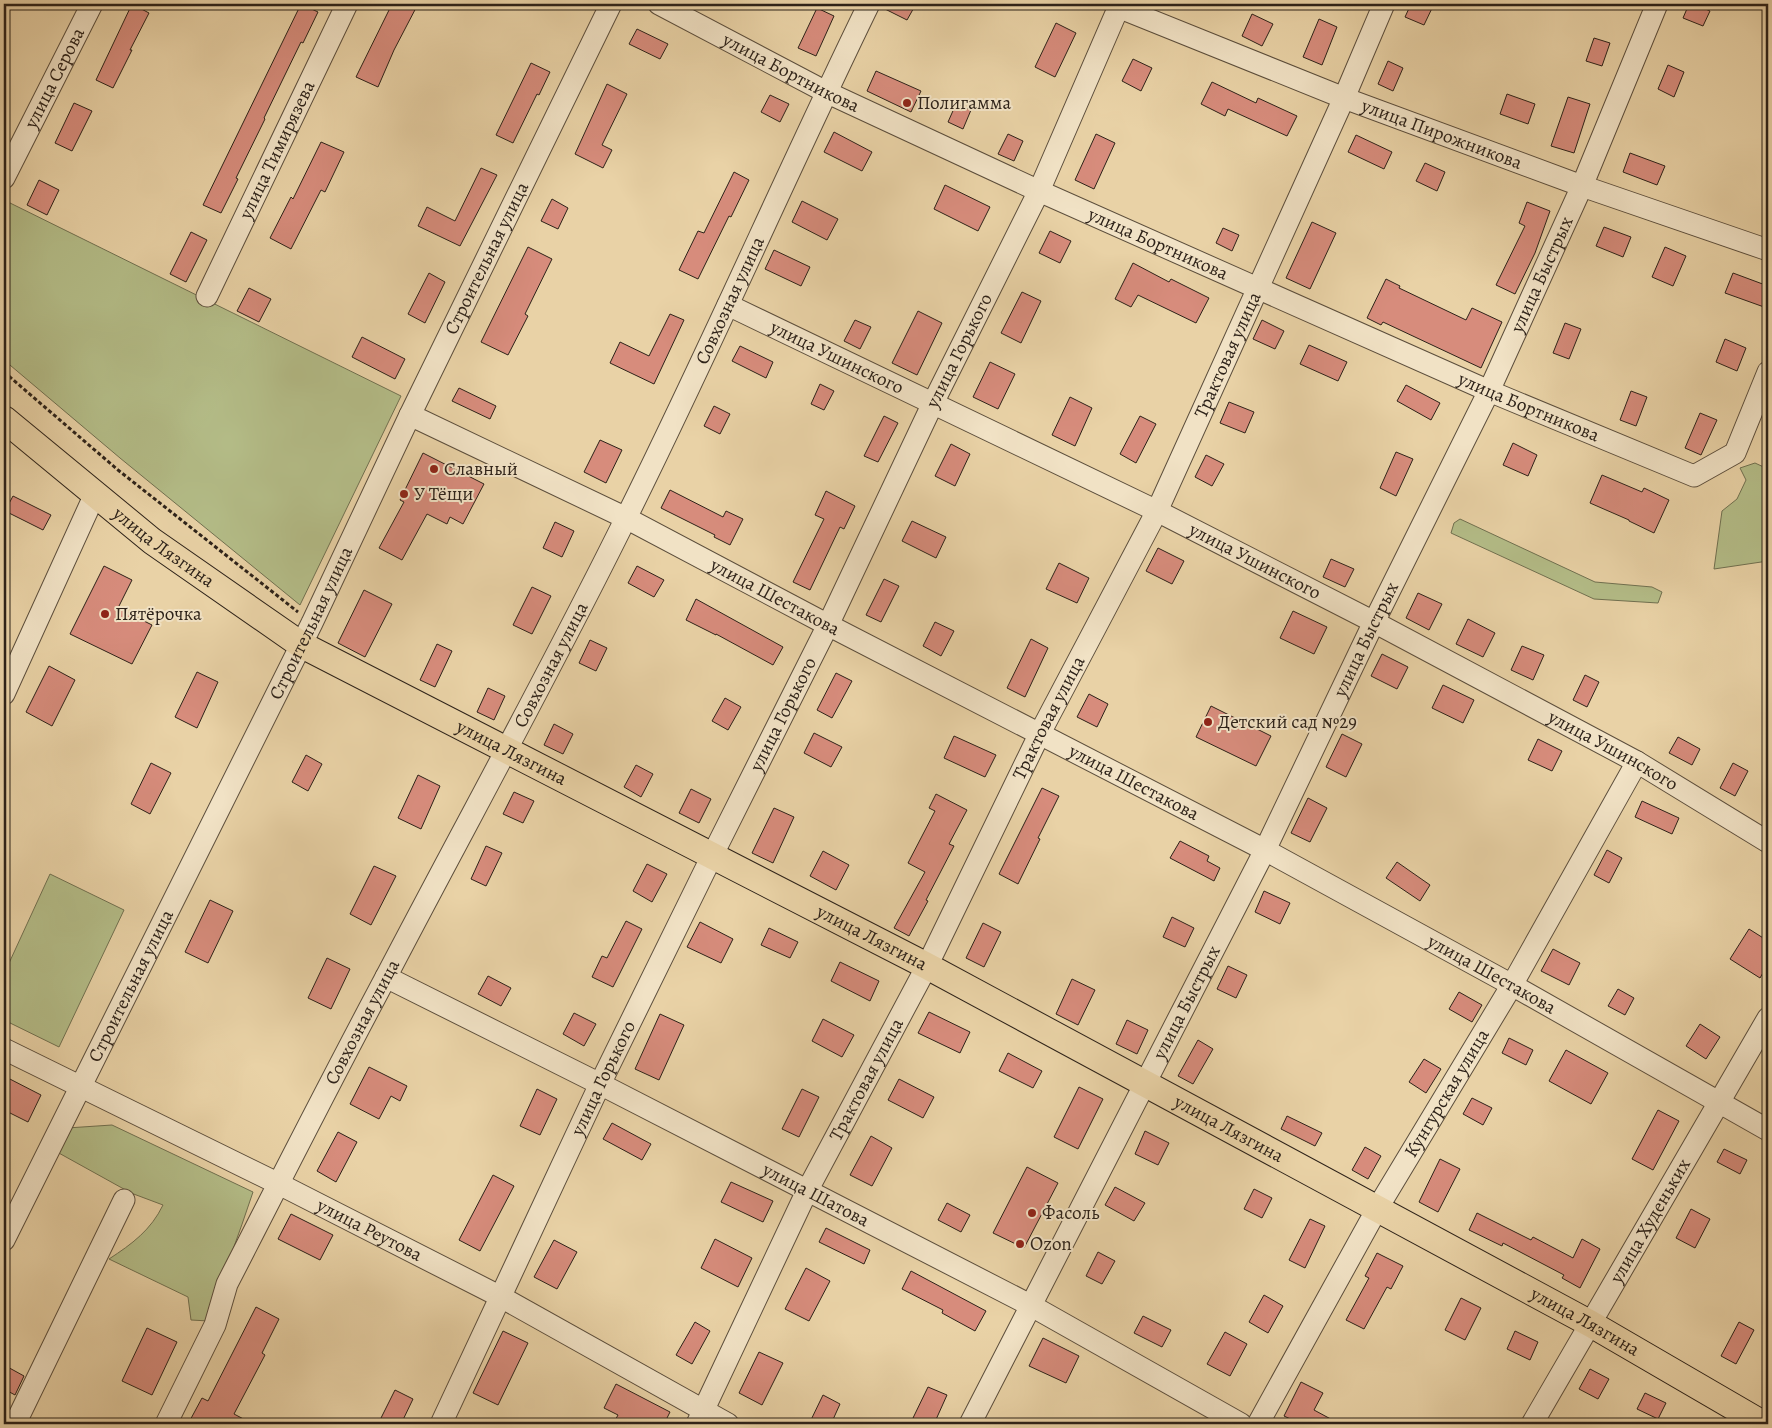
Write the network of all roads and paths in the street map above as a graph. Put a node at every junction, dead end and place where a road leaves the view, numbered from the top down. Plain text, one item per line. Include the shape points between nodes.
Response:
1 (92, 4) edge
2 (347, 4) edge
3 (611, 4) edge
4 (659, 4) edge
5 (869, 4) edge
6 (1384, 4) edge
7 (1657, 4) edge
8 (1119, 6) edge
9 (826, 92) junction
10 (1344, 98) junction
11 (4, 178) edge
12 (1582, 186) junction
13 (1039, 191) junction
14 (1768, 250) edge
15 (1257, 288) junction
16 (207, 296) dead end
17 (728, 305) junction
18 (4, 372) edge
19 (1768, 372) edge
20 (1488, 391) junction
21 (933, 403) junction
22 (410, 415) junction
23 (4, 419) edge
24 (95, 494) junction
25 (1157, 511) junction
26 (626, 518) junction
27 (1374, 622) junction
28 (828, 625) junction
29 (306, 633) junction
30 (4, 694) edge
31 (1040, 733) junction
32 (507, 750) junction
33 (1637, 762) junction
34 (1768, 842) edge
35 (1265, 850) junction
36 (712, 856) junction
37 (928, 966) junction
38 (386, 977) junction
39 (1512, 985) junction
40 (1768, 1018) edge
41 (4, 1049) edge
42 (600, 1084) junction
43 (1145, 1084) junction
44 (80, 1086) junction
45 (1719, 1102) junction
46 (1768, 1130) edge
47 (279, 1184) junction
48 (807, 1191) junction
49 (124, 1200) dead end
50 (1377, 1209) junction
51 (4, 1240) edge
52 (501, 1297) junction
53 (1030, 1306) junction
54 (1591, 1324) junction
55 (701, 1418) edge
56 (15, 1424) edge
57 (166, 1424) edge
58 (441, 1424) edge
59 (728, 1424) edge
60 (970, 1424) edge
61 (1241, 1424) edge
62 (1258, 1424) edge
63 (1532, 1424) edge
64 (1763, 1424) edge

1 - 11 street, улица Серова
2 - 16 street, улица Тимирязева
3 - 22 street, Строительная улица
4 - 9 street, улица Бортникова
5 - 9 street, Совхозная улица
6 - 10 street, Трактовая улица
7 - 12 street, улица Быстрых
8 - 10 street, улица Пирожникова
8 - 13 street, улица Горького
9 - 13 street, улица Бортникова
9 - 17 street, Совхозная улица
10 - 12 street, улица Пирожникова
10 - 15 street, Трактовая улица
12 - 14 street, улица Пирожникова
12 - 20 street, улица Быстрых
13 - 15 street, улица Бортникова
13 - 21 street, улица Горького
15 - 20 street, улица Бортникова
15 - 25 street, Трактовая улица
17 - 21 street, улица Ушинского
17 - 26 street, Совхозная улица
18 - 29 path
19 - 20 street, улица Бортникова via 1735,453 1694,476
20 - 27 street, улица Быстрых
21 - 25 street, улица Ушинского
21 - 28 street, улица Горького
22 - 26 street, улица Шестакова
22 - 29 street, Строительная улица
23 - 24 main road, улица Лязгина
24 - 29 main road, улица Лязгина via 152,541
24 - 30 street
25 - 27 street, улица Ушинского
25 - 31 street, Трактовая улица
26 - 28 street, улица Шестакова
26 - 32 street, Совхозная улица
27 - 33 street, улица Ушинского
27 - 35 street, улица Быстрых
28 - 31 street, улица Шестакова
28 - 36 street, улица Горького
29 - 32 main road, улица Лязгина
29 - 44 street, Строительная улица
31 - 35 street, улица Шестакова
31 - 37 street, Трактовая улица
32 - 36 main road, улица Лязгина
32 - 38 street, Совхозная улица
33 - 34 street, улица Ушинского
33 - 39 street, Кунгурская улица
35 - 39 street, улица Шестакова
35 - 43 street, улица Быстрых
36 - 37 main road, улица Лязгина
36 - 42 street, улица Горького
37 - 43 main road, улица Лязгина
37 - 48 street, Трактовая улица
38 - 42 street, улица Шатова
38 - 47 street, Совхозная улица
39 - 45 street, улица Шестакова
39 - 50 street, Кунгурская улица
40 - 45 street, улица Худеньких
41 - 44 street, улица Реутова
42 - 48 street, улица Шатова
42 - 52 street, улица Горького
43 - 50 main road, улица Лязгина
43 - 53 street, улица Быстрых
44 - 47 street, улица Реутова
44 - 51 street, Строительная улица
45 - 46 street, улица Шестакова
45 - 54 street, улица Худеньких
47 - 52 street, улица Реутова
47 - 57 street, Совхозная улица via 228,1284 215,1325
48 - 53 street, улица Шатова
48 - 55 street, Трактовая улица
49 - 56 street
50 - 54 main road, улица Лязгина
50 - 62 street, Кунгурская улица
52 - 55 street, улица Реутова
52 - 58 street, улица Горького
53 - 60 street, улица Быстрых
53 - 61 street, улица Шатова
54 - 63 street, улица Худеньких
54 - 64 main road, улица Лязгина
55 - 59 street, улица Реутова

